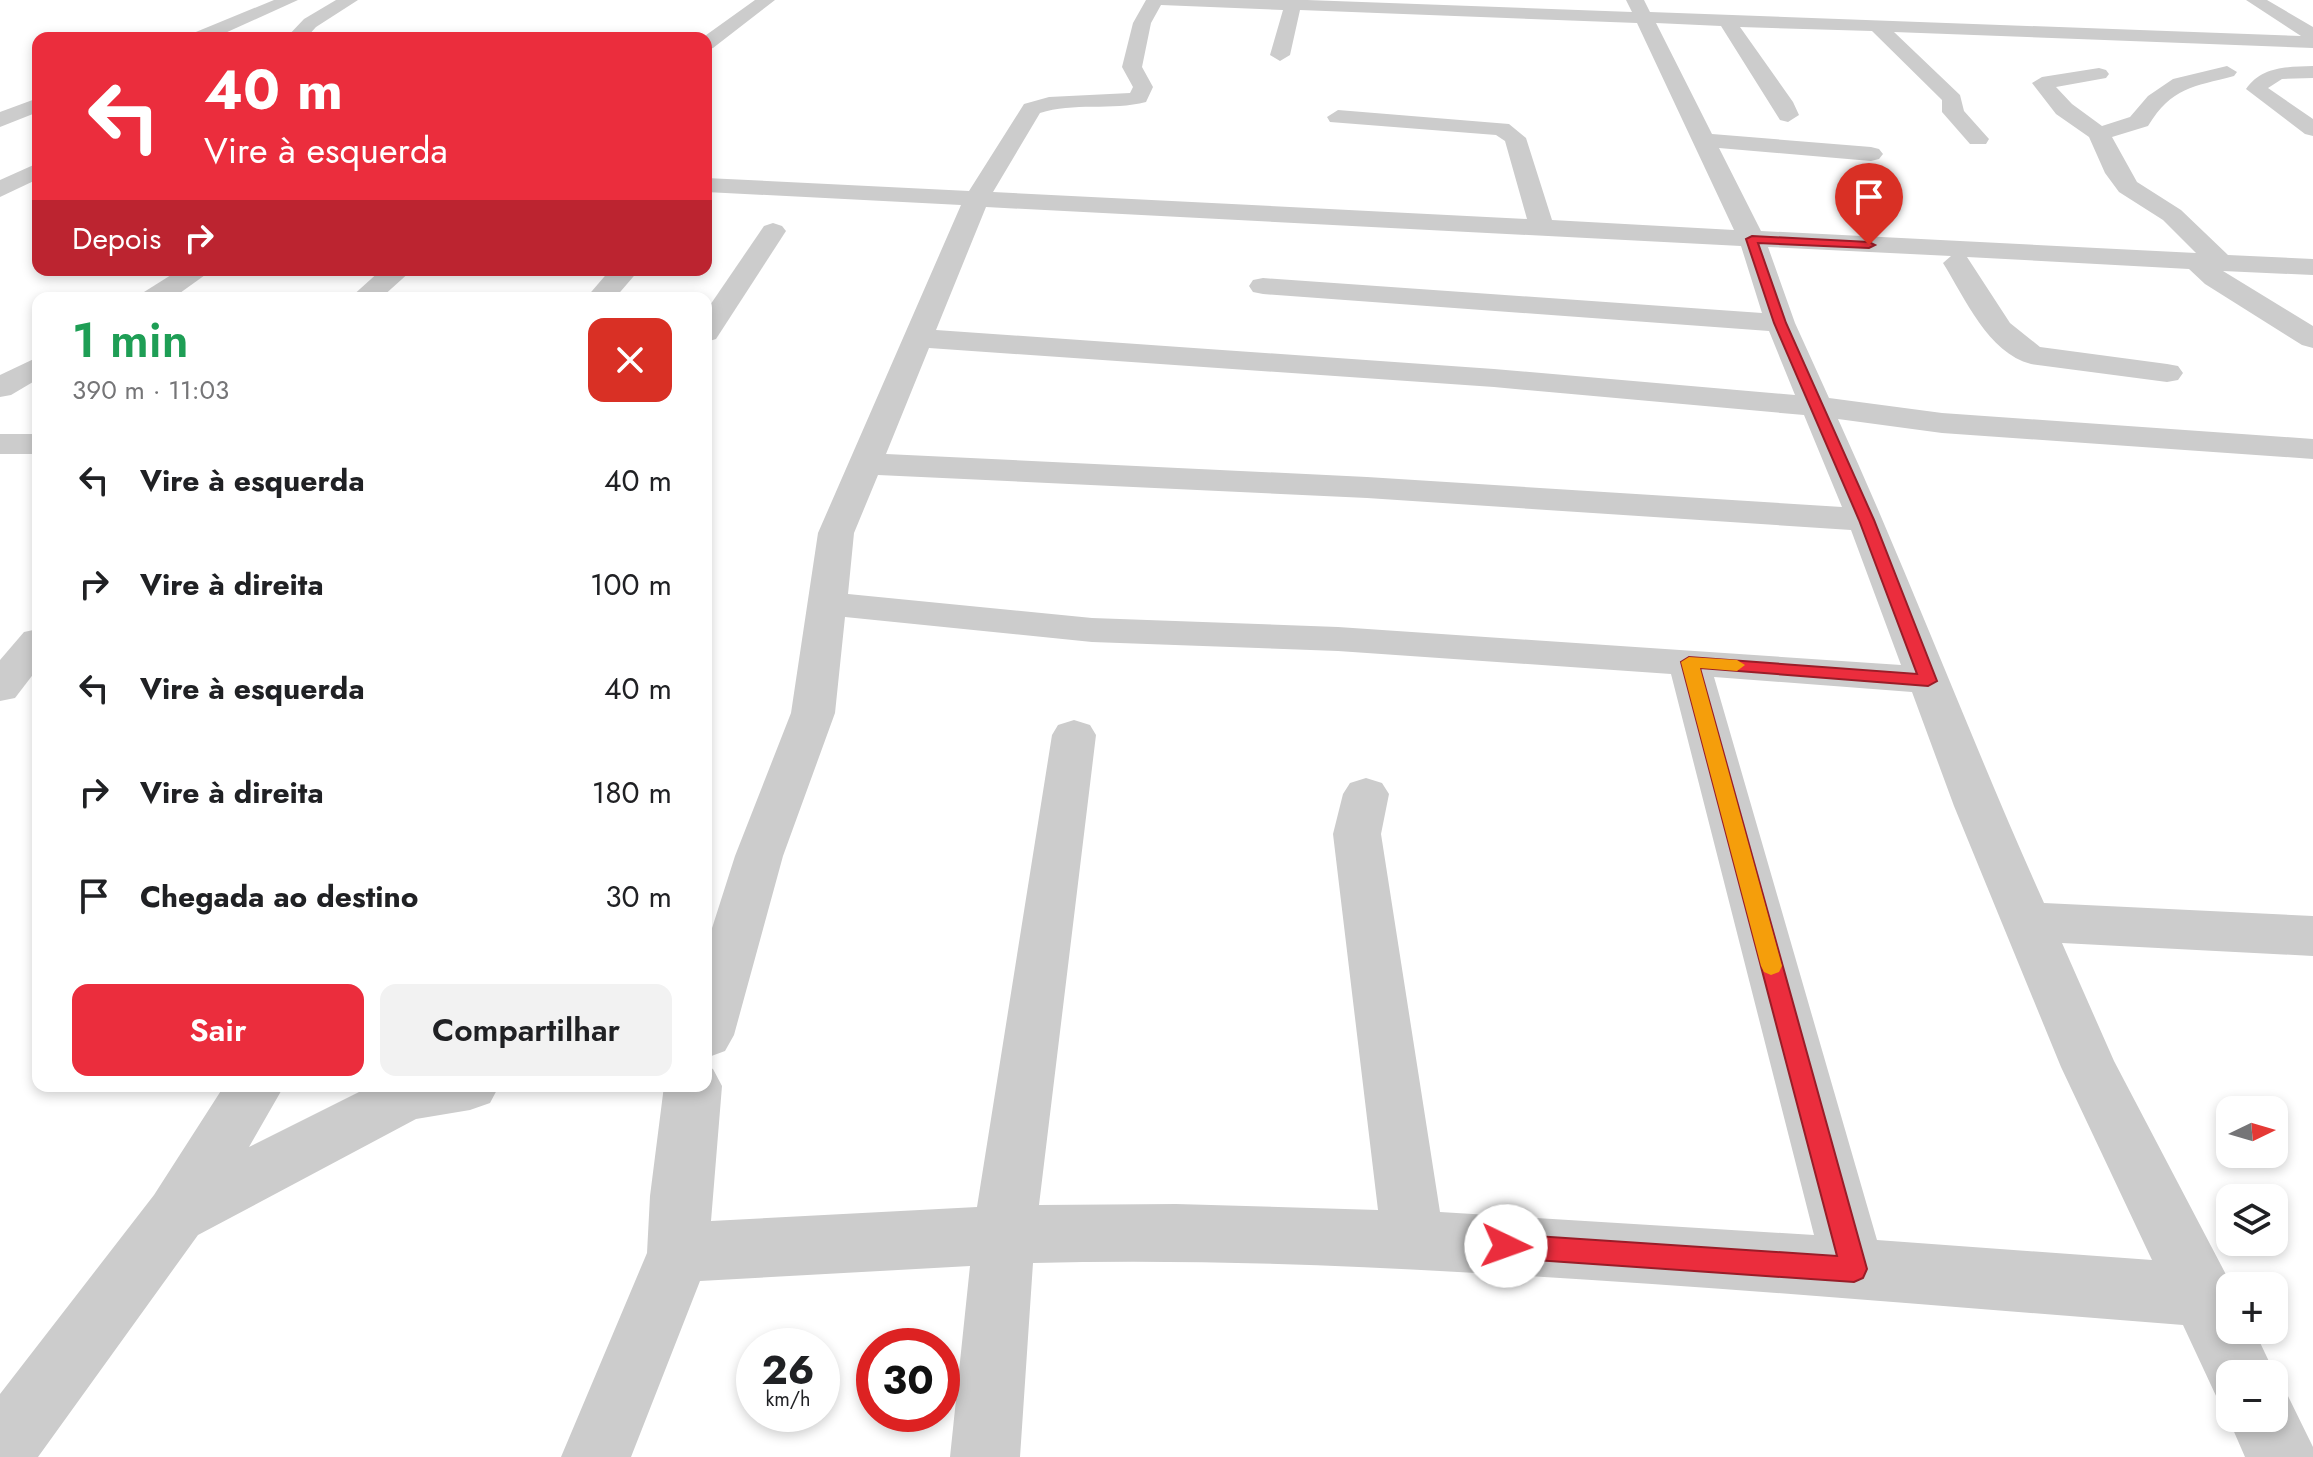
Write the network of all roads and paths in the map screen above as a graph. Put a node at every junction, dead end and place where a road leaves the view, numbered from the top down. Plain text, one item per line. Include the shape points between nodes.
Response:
1 (289, 0) edge
2 (349, 0) edge
3 (766, 0) edge
4 (1155, 0) edge
5 (1161, 0) edge
6 (1794, 0) edge
7 (2255, 0) edge
8 (1293, 3) edge
9 (1639, 8) edge
10 (1921, 9) dead end
11 (2057, 16) dead end
12 (1726, 20) junction
13 (1813, 23) junction
14 (1876, 25) junction
15 (1939, 28) junction
16 (212, 32) edge
17 (301, 32) edge
18 (2079, 33) junction
19 (2313, 35) edge
20 (2174, 36) junction
21 (712, 40) edge
22 (2313, 42) edge
23 (1280, 55) dead end
24 (2227, 72) junction
25 (2313, 72) edge
26 (2099, 74) dead end
27 (2256, 89) junction
28 (32, 107) edge
29 (1788, 115) dead end
30 (1338, 117) dead end
31 (0, 120) edge
32 (2313, 129) edge
33 (2099, 134) junction
34 (1978, 139) dead end
35 (1703, 140) junction
36 (1871, 154) dead end
37 (32, 160) edge
38 (712, 188) edge
39 (0, 190) edge
40 (977, 198) junction
41 (1542, 228) junction
42 (773, 231) dead end
43 (1752, 239) junction
44 (1810, 242) junction
45 (1957, 263) junction
46 (2210, 267) junction
47 (2313, 267) edge
48 (189, 276) edge
49 (391, 276) edge
50 (620, 276) edge
51 (1263, 286) dead end
52 (163, 292) edge
53 (371, 292) edge
54 (605, 292) edge
55 (1780, 323) junction
56 (712, 324) edge
57 (916, 338) junction
58 (2313, 339) edge
59 (32, 369) edge
60 (2167, 373) dead end
61 (0, 388) edge
62 (1815, 406) junction
63 (0, 444) edge
64 (32, 444) edge
65 (2313, 449) edge
66 (868, 464) junction
67 (1866, 520) junction
68 (829, 604) junction
69 (32, 648) edge
70 (1689, 662) junction
71 (1928, 681) junction
72 (0, 688) edge
73 (1074, 735) dead end
74 (1366, 794) dead end
75 (2028, 922) junction
76 (2313, 936) edge
77 (712, 1008) edge
78 (251, 1092) edge
79 (432, 1092) edge
80 (694, 1092) edge
81 (176, 1215) junction
82 (1004, 1235) junction
83 (1413, 1241) junction
84 (679, 1253) junction
85 (1854, 1269) junction
86 (2202, 1295) junction
87 (2234, 1360) edge
88 (2270, 1432) edge
89 (0, 1451) edge
90 (596, 1457) edge
91 (985, 1457) edge
92 (2282, 1457) edge

1 - 16 street
2 - 17 street
3 - 21 street
4 - 40 street via 1142,23 1132,67 1143,87 1139,98 1049,103 1032,109
5 - 8 street
6 - 13 street
7 - 19 street
8 - 9 street
8 - 23 street
9 - 12 street
9 - 35 street
10 - 15 street
11 - 18 street
12 - 13 street
12 - 29 street
13 - 14 street
14 - 15 street
14 - 34 street via 1953,99 1953,112
15 - 18 street
18 - 20 street
20 - 22 street
20 - 24 street
24 - 27 street
24 - 33 street via 2184,79 2142,112 2140,121
25 - 27 street via 2276,73
26 - 33 street via 2042,83 2064,109
27 - 32 street
28 - 31 street
30 - 41 street via 1501,129 1515,138
33 - 46 street via 2128,187 2172,215
35 - 36 street
35 - 43 street
37 - 39 street
38 - 40 street
40 - 41 street
40 - 57 street
41 - 43 street
42 - 56 street
43 - 44 street
43 - 55 street
44 - 45 street via 1844,253
44 - 46 street
45 - 46 street via 2126,276
45 - 60 street via 1999,329 2031,355
46 - 47 street
46 - 58 street
48 - 52 street
49 - 53 street
50 - 54 street
51 - 55 street
55 - 62 street
57 - 62 street
57 - 66 street
59 - 61 street
62 - 65 street via 1942,423
62 - 67 street
63 - 64 street
66 - 67 street via 1420,490
66 - 68 street via 836,533
67 - 71 street
68 - 70 street via 1092,630 1338,639
68 - 77 street via 813,713 759,856
69 - 72 street
70 - 71 street
70 - 85 street
71 - 75 street
73 - 82 street
74 - 83 street via 1357,834
75 - 76 street
75 - 86 street via 2089,1067
78 - 81 street
79 - 81 street via 406,1096
80 - 84 street
81 - 89 street
82 - 83 street via 1175,1233
82 - 84 street
82 - 91 street
83 - 85 street
84 - 90 street
85 - 86 street
86 - 87 street
88 - 92 street

